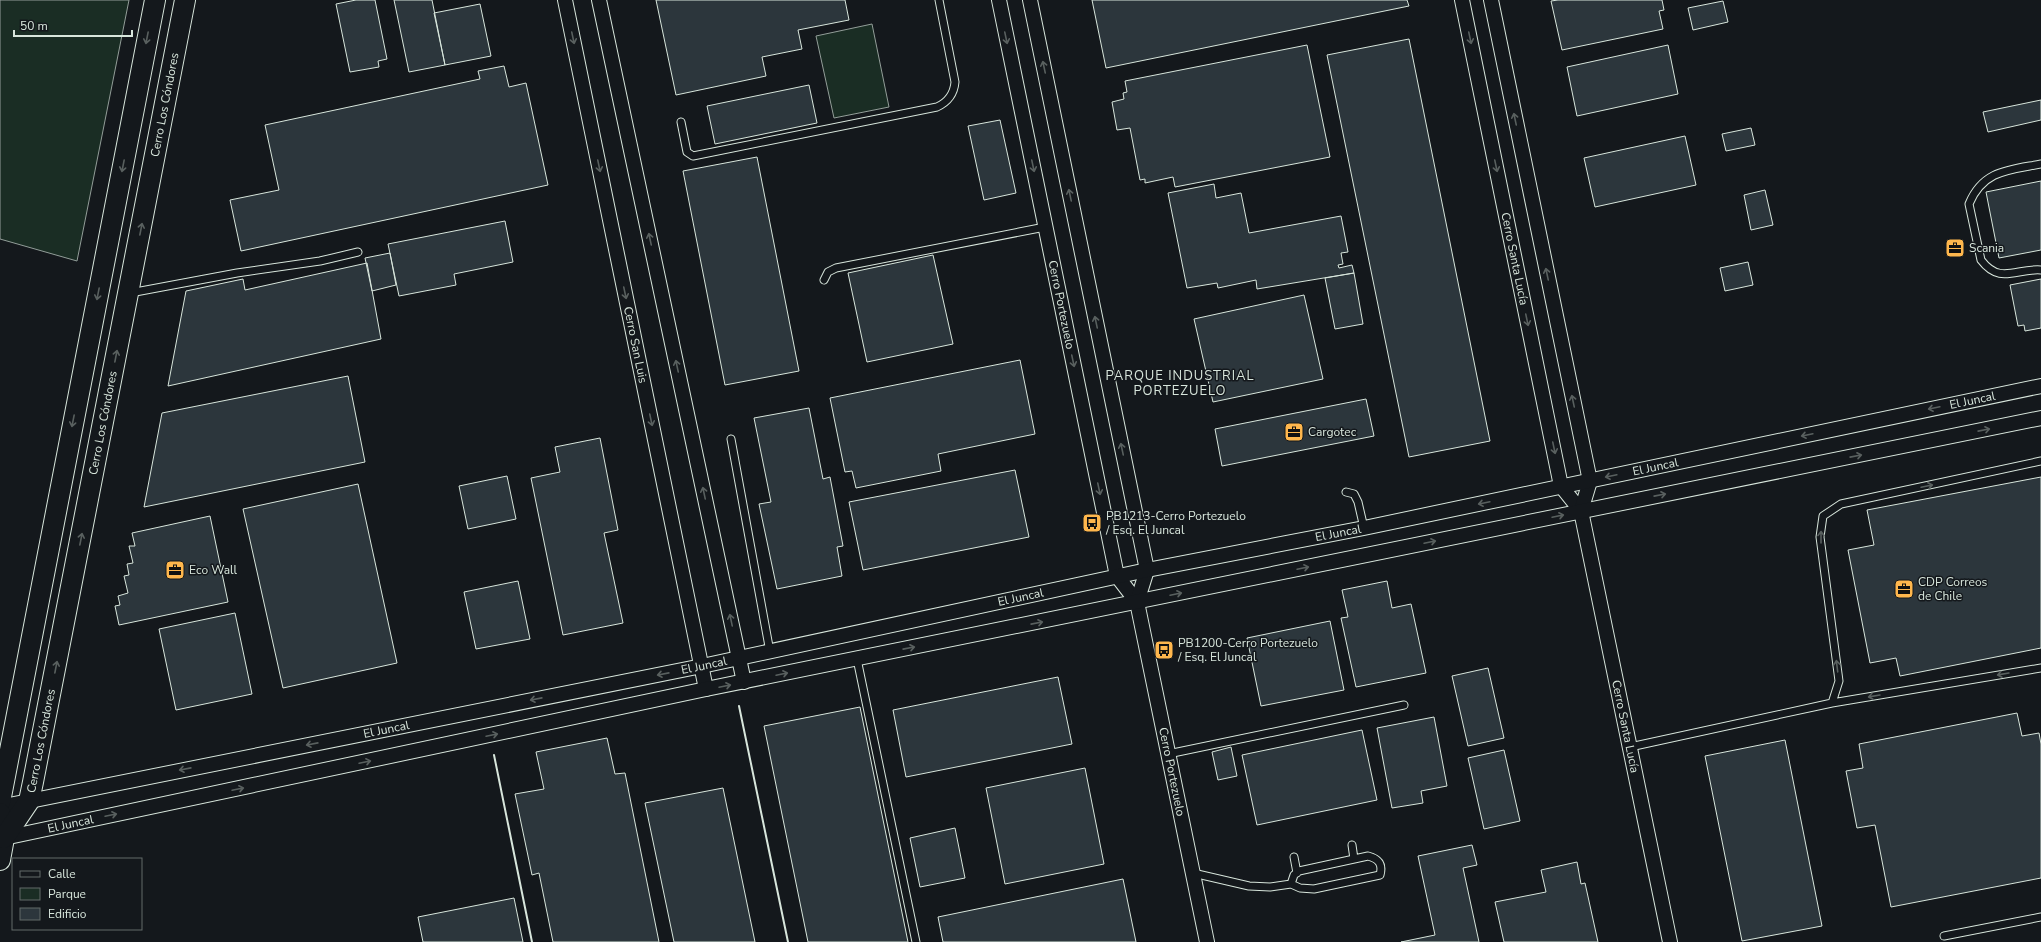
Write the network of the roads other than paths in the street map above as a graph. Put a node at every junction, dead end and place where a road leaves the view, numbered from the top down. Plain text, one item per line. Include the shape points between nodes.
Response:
1 (155, 0) edge
2 (185, 0) edge
3 (565, 0) edge
4 (599, 0) edge
5 (939, 0) edge
6 (999, 0) edge
7 (1030, 0) edge
8 (1462, 0) edge
9 (1491, 0) edge
10 (681, 122) dead end
11 (2041, 164) edge
12 (1045, 228) junction
13 (358, 252) dead end
14 (2041, 270) edge
15 (824, 280) dead end
16 (128, 293) junction
17 (2041, 386) edge
18 (2041, 418) edge
19 (731, 439) dead end
20 (2041, 462) edge
21 (1590, 481) junction
22 (1562, 486) junction
23 (1346, 492) dead end
24 (1581, 511) junction
25 (1364, 528) junction
26 (1147, 570) junction
27 (1117, 576) junction
28 (1137, 602) junction
29 (770, 652) junction
30 (739, 658) junction
31 (857, 659) junction
32 (702, 666) junction
33 (2041, 668) edge
34 (744, 682) junction
35 (706, 690) junction
36 (1832, 704) junction
37 (1404, 706) dead end
38 (1630, 747) junction
39 (1168, 754) junction
40 (29, 801) junction
41 (0, 802) edge
42 (0, 806) edge
43 (0, 813) edge
44 (2, 838) edge
45 (1352, 845) dead end
46 (1294, 857) dead end
47 (1354, 859) junction
48 (0, 860) edge
49 (1193, 873) junction
50 (1297, 873) junction
51 (1291, 884) junction
52 (2041, 917) edge
53 (1944, 936) dead end
54 (916, 942) edge
55 (1207, 942) edge
56 (1670, 942) edge

1 -> 41 street
16 -> 2 street, Cerro Los Cóndores
3 -> 32 street, Cerro San Luis
30 -> 4 street
5 - 10 lane via 955,82 953,92 944,104 693,156 687,152
6 -> 12 street, Cerro Portezuelo
26 -> 7 street, Cerro Portezuelo
8 -> 22 street, Cerro Santa Lucía
21 -> 9 street, Cerro Santa Lucía
11 - 14 lane via 2000,171 1981,185 1969,204 1981,260 1990,270 2003,274
12 - 15 lane via 836,268 828,272
12 -> 27 street, Cerro Portezuelo
13 - 16 lane via 320,261
40 -> 16 street, Cerro Los Cóndores
17 -> 21 street, El Juncal
24 -> 18 street, El Juncal
19 - 29 lane
36 -> 20 lane via 1839,681 1820,537 1823,516 1841,504
21 - 22 street, El Juncal
21 - 24 street, Cerro Santa Lucía
22 - 24 street, Cerro Santa Lucía
22 -> 25 street, El Juncal
23 - 25 lane via 1354,494
28 -> 24 street, El Juncal
24 - 38 street, Cerro Santa Lucía
25 - 26 street, El Juncal
26 - 27 street, El Juncal
26 - 28 street, Cerro Portezuelo
27 - 28 street, Cerro Portezuelo
27 - 29 street, El Juncal
31 -> 28 street, El Juncal
28 - 39 street, Cerro Portezuelo
29 - 30 street, El Juncal
30 - 32 street, El Juncal
30 - 34 street
34 -> 31 street, El Juncal
31 - 54 lane
32 - 35 street, Cerro San Luis
32 -> 40 street, El Juncal
33 -> 36 lane
35 -> 34 street, El Juncal
44 -> 35 street, El Juncal
36 - 38 lane
37 - 39 lane
38 - 56 street, Cerro Santa Lucía
39 - 49 street, Cerro Portezuelo
40 - 42 street, El Juncal
40 - 44 street, Cerro Los Cóndores
43 - 44 street, Cerro Los Cóndores
44 - 48 street, Cerro Los Cóndores
45 - 47 lane
46 - 50 lane
47 - 50 lane
47 - 51 lane via 1368,856 1375,858 1381,863 1380,875 1314,889
49 - 51 lane via 1249,886
49 - 55 street, Cerro Portezuelo
50 - 51 lane
52 - 53 lane

